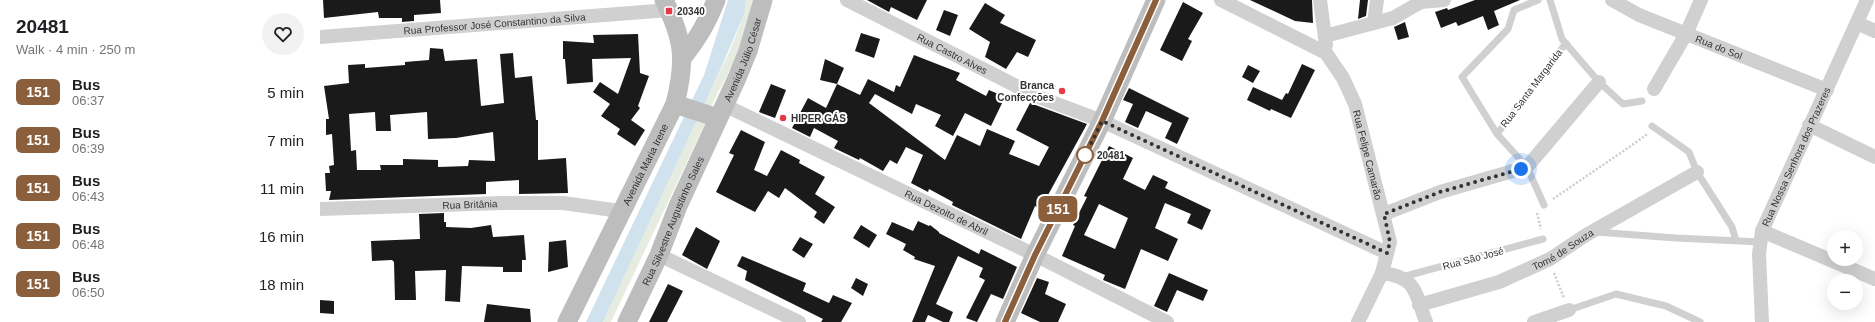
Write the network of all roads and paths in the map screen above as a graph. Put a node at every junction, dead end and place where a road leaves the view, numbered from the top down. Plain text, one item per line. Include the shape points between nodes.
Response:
1 (716, 0) edge
2 (763, 0) edge
3 (847, 0) edge
4 (1156, 0) edge
5 (1221, 0) edge
6 (1320, 0) edge
7 (1377, 0) edge
8 (1444, 0) edge
9 (1538, 0) edge
10 (1550, 0) edge
11 (1612, 0) edge
12 (1701, 0) edge
13 (1867, 0) edge
14 (1426, 1) edge
15 (666, 5) edge
16 (1374, 23) junction
17 (1857, 23) junction
18 (1875, 31) edge
19 (1686, 34) junction
20 (1325, 36) junction
21 (320, 37) edge
22 (1566, 43) junction
23 (1326, 53) junction
24 (683, 57) junction
25 (1600, 82) junction
26 (1654, 89) dead end
27 (1827, 90) junction
28 (1642, 101) dead end
29 (678, 104) junction
30 (718, 113) junction
31 (1102, 121) junction
32 (1809, 125) junction
33 (1652, 126) joint
34 (1497, 134) junction
35 (1875, 157) edge
36 (1527, 167) junction
37 (1697, 172) junction
38 (1544, 205) junction
39 (320, 209) edge
40 (620, 211) junction
41 (1384, 214) junction
42 (1592, 231) junction
43 (1761, 236) junction
44 (1543, 239) joint
45 (1736, 241) junction
46 (1035, 255) junction
47 (659, 256) junction
48 (1550, 259) junction
49 (1385, 263) junction
50 (1402, 277) junction
51 (1875, 279) edge
52 (1419, 305) junction
53 (1569, 310) junction
54 (567, 322) edge
55 (626, 322) edge
56 (799, 322) edge
57 (1005, 322) edge
58 (1167, 322) edge
59 (1358, 322) edge
60 (1426, 322) edge
61 (1534, 322) edge
62 (1700, 322) edge
63 (1762, 322) edge

1 - 24 street via 700,36
2 - 30 street, Avenida Júlio César via 748,51
3 - 31 street, Rua Castro Alves via 1036,96
4 - 31 street
5 - 23 street
6 - 20 street
7 - 16 street
8 - 14 street
9 - 34 lane via 1514,10 1508,29 1462,76
10 - 22 lane via 1562,39
11 - 19 street, Rua do Sol via 1639,15
12 - 19 street
13 - 17 street, Rua Nossa Senhora dos Prazeres
14 - 16 street via 1394,18
15 - 21 street, Rua Professor José Constantino da Silva
15 - 24 street, Avenida Maria Irene via 678,33
16 - 20 street
17 - 18 street
17 - 27 street, Rua Nossa Senhora dos Prazeres
19 - 26 street
19 - 27 street, Rua do Sol
20 - 23 street
22 - 25 lane
22 - 34 lane, Rua Santa Margarida
23 - 41 street, Rua Felipe Camarão via 1343,78 1355,104
24 - 29 street, Avenida Maria Irene
25 - 28 lane via 1624,104
25 - 36 street
27 - 32 street, Rua Nossa Senhora dos Prazeres
29 - 30 street
29 - 40 street, Avenida Maria Irene
30 - 46 street, Rua Dezoito de Abril
30 - 47 street, Rua Silvestre Augustinho Sales
31 - 46 street
31 - 49 street, Rua Castro Alves
32 - 35 street
32 - 43 street, Rua Nossa Senhora dos Prazeres
33 - 37 lane via 1689,152
33 - 38 path via 1638,141
34 - 36 lane
36 - 38 lane
36 - 41 street via 1440,192
37 - 42 street, Tomé de Souza
37 - 45 lane via 1732,227
38 - 44 path via 1537,213
39 - 40 street, Rua Britânia via 563,203
40 - 54 street, Avenida Maria Irene
41 - 49 street, Rua Felipe Camarão via 1390,242
42 - 45 lane
42 - 48 street, Tomé de Souza
43 - 45 lane
43 - 51 street
43 - 63 street, Rua Nossa Senhora dos Prazeres via 1759,254
44 - 50 lane, Rua São José
46 - 57 street
46 - 58 street, Rua Dezoito de Abril
47 - 55 street, Rua Silvestre Augustinho Sales
47 - 56 street
48 - 52 street, Tomé de Souza via 1499,282
48 - 53 path
49 - 50 street
49 - 59 street
50 - 52 street via 1413,287
52 - 60 street
53 - 61 street
53 - 62 lane via 1616,294 1666,306

